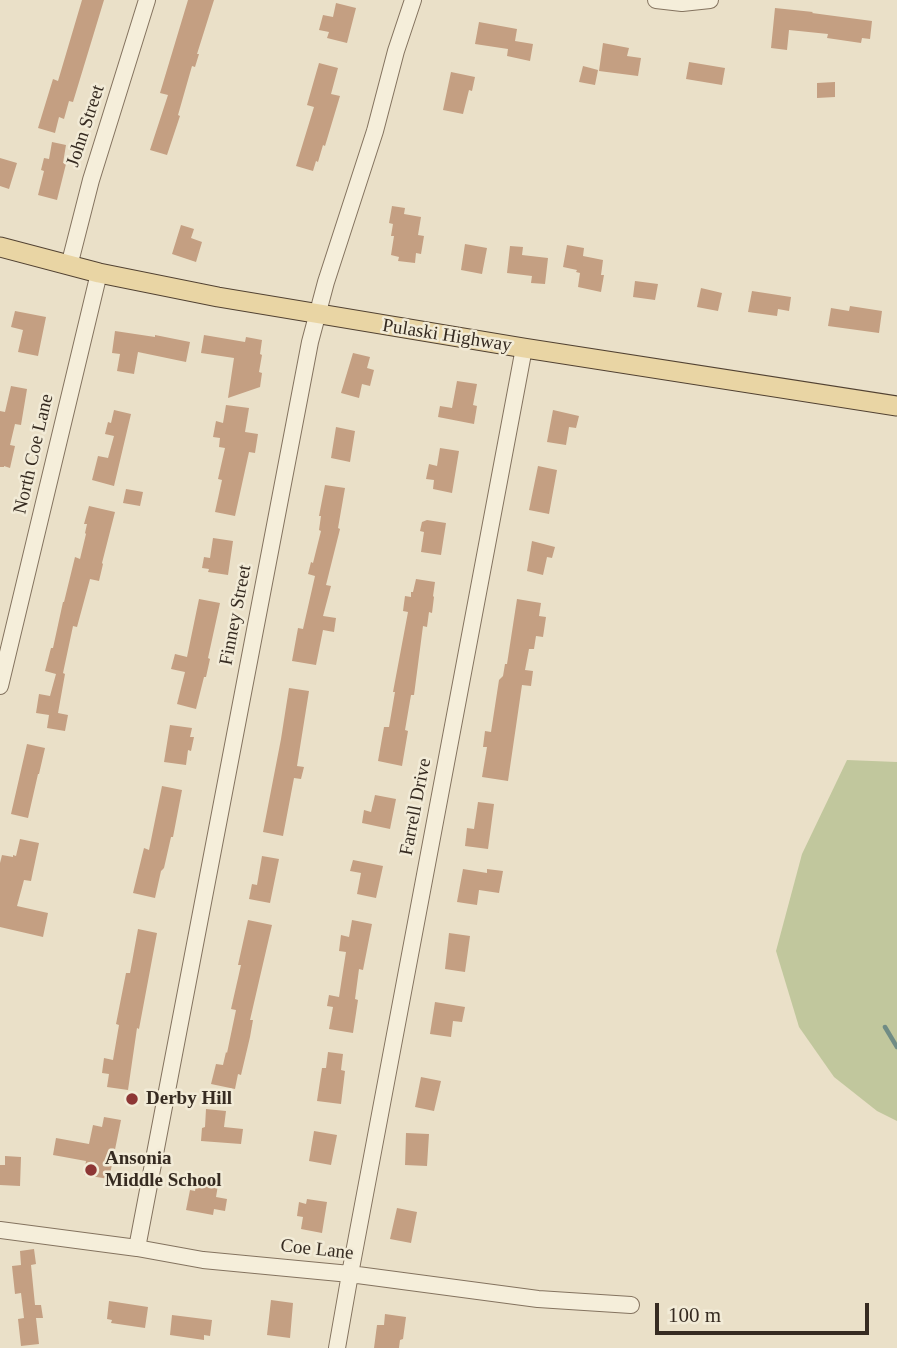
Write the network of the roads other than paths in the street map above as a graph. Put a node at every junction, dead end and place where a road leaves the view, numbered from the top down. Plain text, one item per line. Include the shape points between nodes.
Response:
1 (147, 0) edge
2 (414, 0) edge
3 (656, 0) edge
4 (710, 0) edge
5 (0, 247) edge
6 (69, 266) junction
7 (99, 273) junction
8 (316, 314) junction
9 (524, 348) junction
10 (897, 406) edge
11 (0, 686) edge
12 (0, 1230) edge
13 (137, 1248) junction
14 (350, 1274) junction
15 (631, 1305) dead end
16 (337, 1348) edge

1 - 6 street, John Street
2 - 8 street, Finney Street
3 - 4 street via 682,4
5 - 6 main road, Pulaski Highway
6 - 7 main road, Pulaski Highway
7 - 8 main road, Pulaski Highway
7 - 11 street, North Coe Lane
8 - 9 main road, Pulaski Highway
8 - 13 street, Finney Street
9 - 10 main road, Pulaski Highway
9 - 14 street, Farrell Drive
12 - 13 street, Coe Lane
13 - 14 street, Coe Lane via 203,1260
14 - 15 street, Coe Lane via 538,1299
14 - 16 street, Farrell Drive

